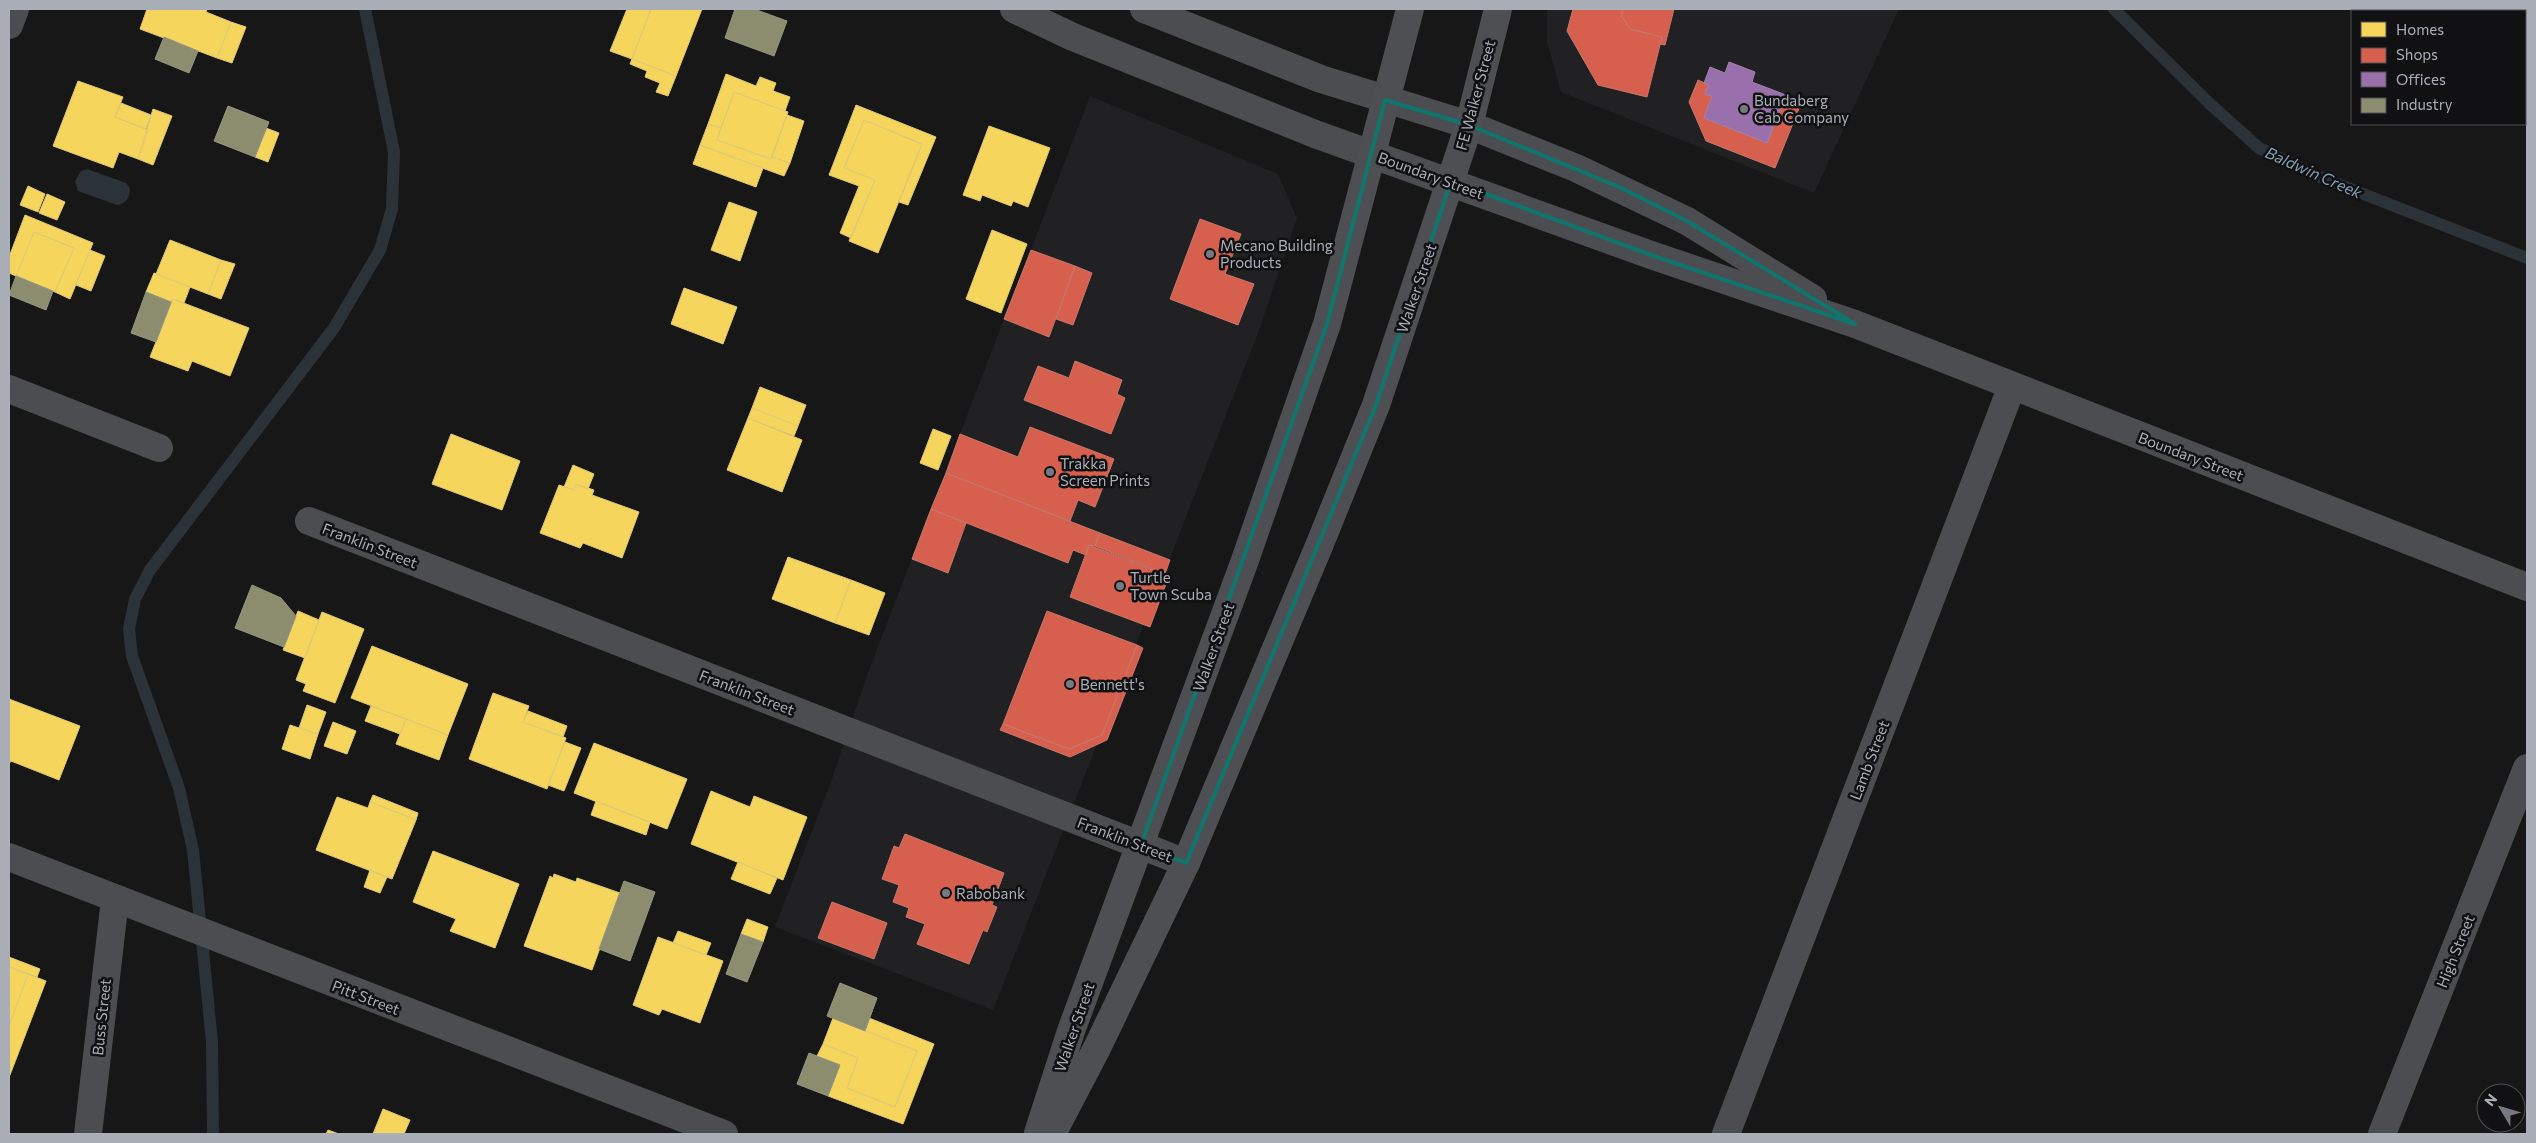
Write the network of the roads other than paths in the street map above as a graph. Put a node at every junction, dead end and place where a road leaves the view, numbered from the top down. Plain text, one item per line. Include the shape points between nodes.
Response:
1 (15, 9) edge
2 (1014, 9) edge
3 (1144, 9) edge
4 (1410, 9) edge
5 (1498, 9) edge
6 (9, 25) edge
7 (1385, 100) junction
8 (1469, 125) junction
9 (1372, 154) junction
10 (1451, 181) junction
11 (1855, 324) junction
12 (2012, 386) junction
13 (9, 389) edge
14 (159, 448) dead end
15 (309, 521) dead end
16 (2527, 587) edge
17 (2527, 768) edge
18 (1141, 845) junction
19 (9, 857) edge
20 (1186, 862) junction
21 (115, 899) junction
22 (88, 1134) edge
23 (724, 1134) edge
24 (1038, 1134) edge
25 (1052, 1134) edge
26 (1726, 1134) edge
27 (2382, 1134) edge

1 - 6 street
2 - 9 street, Boundary Street via 1073,38
3 - 7 street, Boundary Street via 1322,79
4 - 7 main road
5 - 8 main road, FE Walker Street
7 - 8 street, Boundary Street
7 - 9 main road
8 - 10 main road, FE Walker Street
8 - 11 street, Boundary Street via 1576,168 1687,221
9 - 10 street, Boundary Street
9 - 18 main road, Walker Street via 1327,324
10 - 11 street, Boundary Street via 1651,255
10 - 20 main road, Walker Street via 1376,405
11 - 12 street, Boundary Street
12 - 16 street, Boundary Street
12 - 26 street, Lamb Street
13 - 14 street
15 - 18 street, Franklin Street
17 - 27 street, High Street
18 - 20 street, Franklin Street
18 - 24 main road, Walker Street via 1070,1032
19 - 21 street, Pitt Street
20 - 25 main road, Walker Street
21 - 22 street, Buss Street
21 - 23 street, Pitt Street

